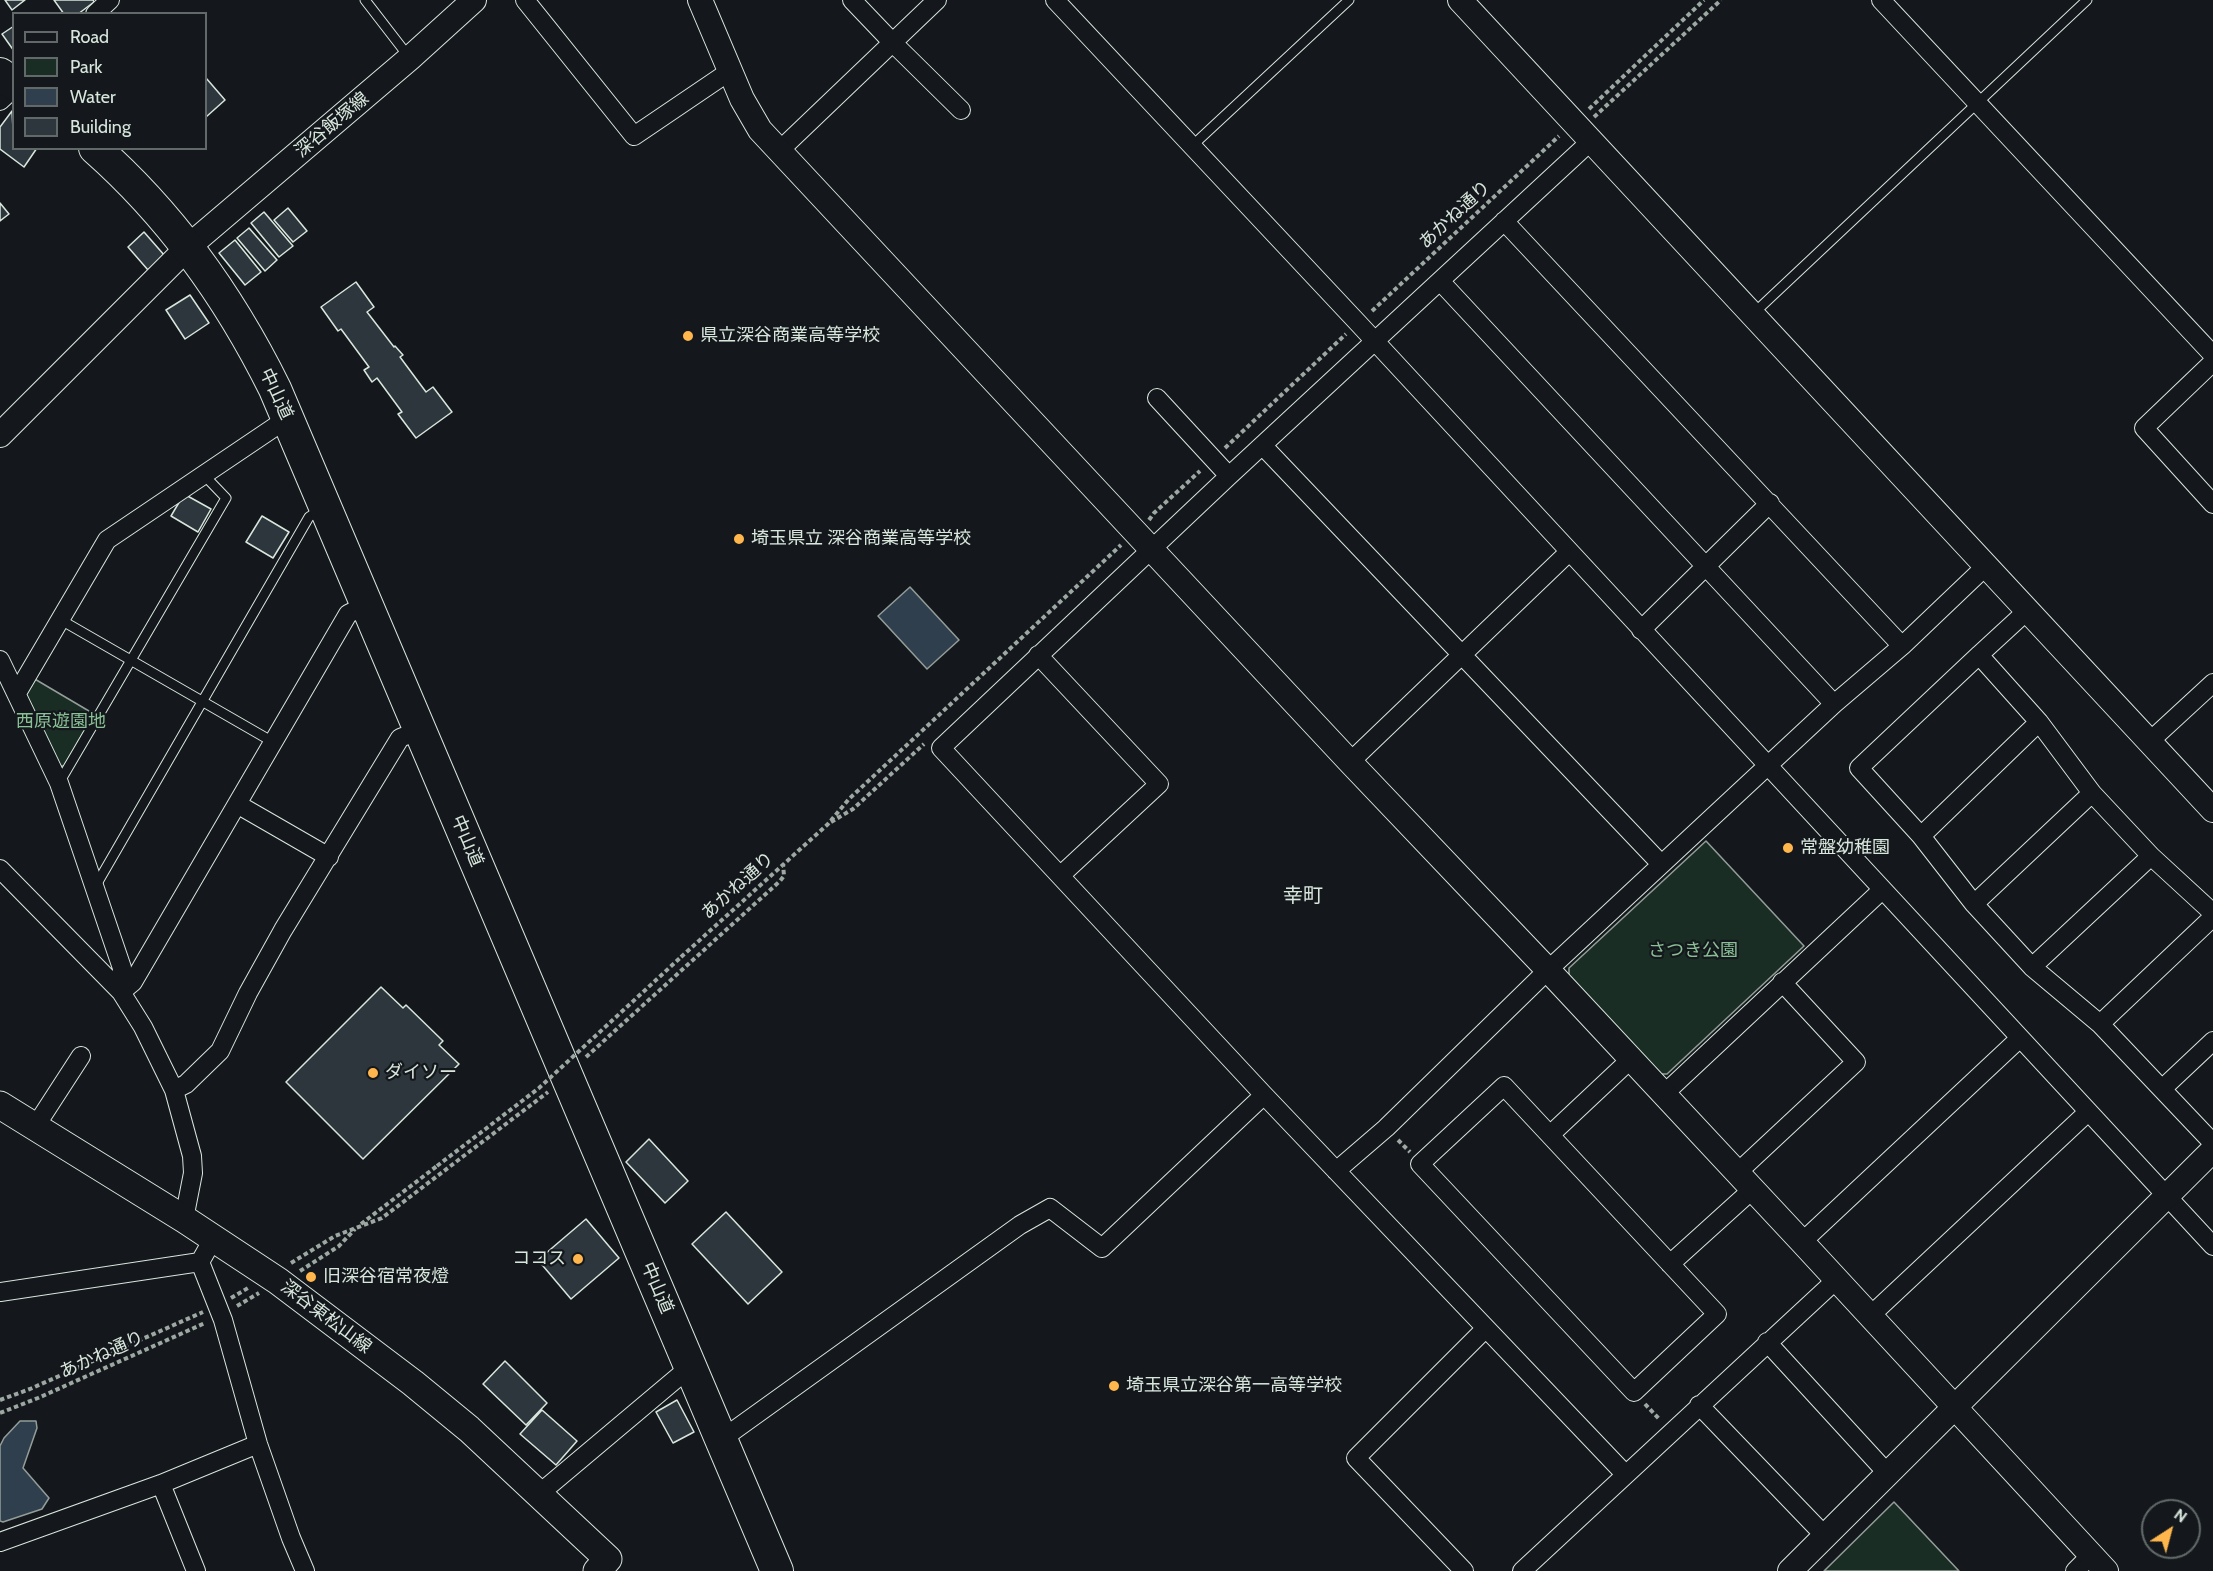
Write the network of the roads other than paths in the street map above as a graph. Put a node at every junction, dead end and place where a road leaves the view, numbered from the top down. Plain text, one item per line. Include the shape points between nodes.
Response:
1 (110, 0) edge
2 (365, 0) edge
3 (474, 0) edge
4 (525, 0) edge
5 (700, 0) edge
6 (852, 0) edge
7 (937, 0) edge
8 (1055, 0) edge
9 (1460, 0) edge
10 (1881, 0) edge
11 (2087, 0) edge
12 (1342, 2) edge
13 (97, 12) edge
14 (893, 43) junction
15 (410, 58) junction
16 (730, 71) junction
17 (12, 90) edge
18 (0, 101) edge
19 (1977, 104) junction
20 (961, 110) dead end
21 (1592, 129) junction
22 (1192, 146) junction
23 (97, 150) edge
24 (779, 151) junction
25 (1504, 221) junction
26 (188, 247) junction
27 (1440, 281) junction
28 (1753, 314) junction
29 (1375, 342) junction
30 (2213, 355) edge
31 (2213, 362) edge
32 (1157, 398) dead end
33 (288, 418) junction
34 (0, 435) edge
35 (1263, 446) junction
36 (203, 474) junction
37 (1228, 476) junction
38 (1770, 503) junction
39 (2213, 504) edge
40 (325, 507) junction
41 (1151, 550) junction
42 (1569, 552) junction
43 (1987, 565) junction
44 (1705, 566) junction
45 (366, 605) junction
46 (2029, 609) junction
47 (61, 620) junction
48 (1641, 630) junction
49 (1902, 646) junction
50 (1463, 654) junction
51 (1038, 655) junction
52 (1979, 655) junction
53 (0, 660) edge
54 (132, 661) junction
55 (2213, 682) edge
56 (17, 693) junction
57 (202, 701) junction
58 (1834, 704) junction
59 (2039, 722) junction
60 (420, 730) junction
61 (273, 742) junction
62 (2150, 742) junction
63 (1350, 762) junction
64 (1767, 767) junction
65 (59, 783) junction
66 (2092, 793) junction
67 (237, 804) junction
68 (2213, 810) edge
69 (1921, 836) junction
70 (2151, 856) junction
71 (329, 857) junction
72 (1661, 864) junction
73 (0, 869) edge
74 (1061, 875) junction
75 (95, 887) junction
76 (1882, 890) junction
77 (1974, 904) junction
78 (2213, 913) edge
79 (2213, 918) edge
80 (2032, 967) junction
81 (1548, 970) junction
82 (1782, 982) junction
83 (121, 992) junction
84 (2100, 1024) junction
85 (2019, 1039) junction
86 (2213, 1041) edge
87 (81, 1056) dead end
88 (1631, 1059) junction
89 (2162, 1089) junction
90 (174, 1090) junction
91 (1664, 1094) junction
92 (1264, 1095) junction
93 (0, 1105) edge
94 (2088, 1112) junction
95 (35, 1127) junction
96 (1550, 1135) junction
97 (2213, 1143) edge
98 (2213, 1150) edge
99 (1336, 1171) junction
100 (1745, 1181) junction
101 (2166, 1197) junction
102 (184, 1219) junction
103 (1802, 1242) junction
104 (2213, 1246) edge
105 (207, 1250) junction
106 (1670, 1264) junction
107 (1836, 1280) junction
108 (0, 1292) edge
109 (1870, 1316) junction
110 (1485, 1329) junction
111 (1767, 1342) junction
112 (690, 1367) junction
113 (1699, 1405) junction
114 (1955, 1406) junction
115 (722, 1439) junction
116 (258, 1444) junction
117 (1625, 1474) junction
118 (1888, 1474) junction
119 (160, 1484) junction
120 (539, 1494) junction
121 (1825, 1536) junction
122 (0, 1542) edge
123 (2090, 1566) edge
124 (609, 1567) edge
125 (196, 1571) edge
126 (305, 1571) edge
127 (777, 1571) edge
128 (1464, 1571) edge
129 (1522, 1571) edge
130 (1790, 1571) edge

1 - 13 street
2 - 15 lane
3 - 15 street, 深谷飯塚線
4 - 16 street via 634,136
5 - 16 street
6 - 14 street
7 - 14 street
8 - 22 street
9 - 21 street
10 - 19 street
11 - 19 lane
12 - 22 lane
14 - 20 street
14 - 24 street
15 - 26 street, 深谷飯塚線
16 - 24 street via 750,116
17 - 18 street
19 - 28 lane
19 - 30 street
21 - 25 street
21 - 28 street
22 - 29 street
23 - 26 highway, 中山道
24 - 41 street
25 - 27 street
25 - 38 street
26 - 33 highway, 中山道 via 244,330
26 - 34 street, 深谷飯塚線
27 - 29 street
27 - 44 street
28 - 43 street
29 - 35 street
29 - 42 street
31 - 39 street via 2144,428
32 - 37 street
33 - 36 street
33 - 40 highway, 中山道
35 - 37 street
35 - 50 street
36 - 47 street via 107,540
36 - 54 lane via 226,498
37 - 41 street
38 - 44 street
38 - 49 street
40 - 45 highway, 中山道
40 - 57 lane via 309,517
41 - 51 street
41 - 63 street
42 - 48 street
42 - 50 street
43 - 46 street
43 - 49 street
44 - 48 street
44 - 58 street
45 - 60 highway, 中山道
45 - 61 street via 348,614
46 - 52 street
46 - 62 street
47 - 54 lane
47 - 56 street
48 - 64 street
49 - 58 street
50 - 63 street
50 - 72 street
51 - 74 street via 941,748
51 - 74 street via 1159,784
52 - 59 street
52 - 69 street via 1859,768
53 - 56 street
54 - 57 lane
54 - 65 lane
55 - 62 street
56 - 65 street
57 - 61 lane
57 - 75 lane
58 - 64 street
59 - 66 street
59 - 69 street
60 - 71 street via 400,738
60 - 112 highway, 中山道
61 - 67 street
62 - 68 street
63 - 81 street
64 - 72 street
64 - 76 street
65 - 75 street
66 - 70 street
66 - 77 street
67 - 71 street
67 - 83 street via 133,982
69 - 77 street
70 - 78 street
70 - 80 street
71 - 90 street via 258,975 220,1052 186,1084
72 - 81 street
73 - 83 street
74 - 92 street
75 - 83 street via 122,968
76 - 82 street
76 - 85 street
77 - 80 street
79 - 84 street
80 - 84 street
81 - 88 street
81 - 99 street via 1386,1128
82 - 91 street
82 - 100 street via 1856,1062
83 - 90 street via 143,1026
84 - 89 street
85 - 94 street
85 - 103 street
86 - 89 street
87 - 95 street
88 - 91 street
88 - 96 street
89 - 97 street
90 - 102 street via 192,1156 193,1173
91 - 100 street
92 - 99 street
92 - 115 street via 1102,1248 1050,1208 1010,1232
93 - 95 main road, 深谷東松山線
94 - 101 street
94 - 109 street
95 - 102 main road, 深谷東松山線
96 - 106 street
96 - 106 street via 1503,1086 1420,1164 1634,1392 1717,1314
98 - 101 street
99 - 110 street
100 - 103 street
100 - 106 street
101 - 104 street
101 - 114 street
102 - 105 main road, 深谷東松山線
103 - 107 street
105 - 108 street
105 - 116 street
105 - 120 main road, 深谷東松山線 via 271,1275 413,1383
107 - 109 street
107 - 111 street
109 - 114 street
110 - 117 street
110 - 128 street via 1356,1458
111 - 113 street
111 - 118 street
112 - 115 highway, 中山道
112 - 120 street
113 - 117 street
113 - 121 street
114 - 118 street
114 - 123 street
115 - 127 highway, 中山道
116 - 119 street
116 - 126 street
117 - 129 street
118 - 121 street
119 - 122 street
119 - 125 street
120 - 124 main road, 深谷東松山線
121 - 130 street

